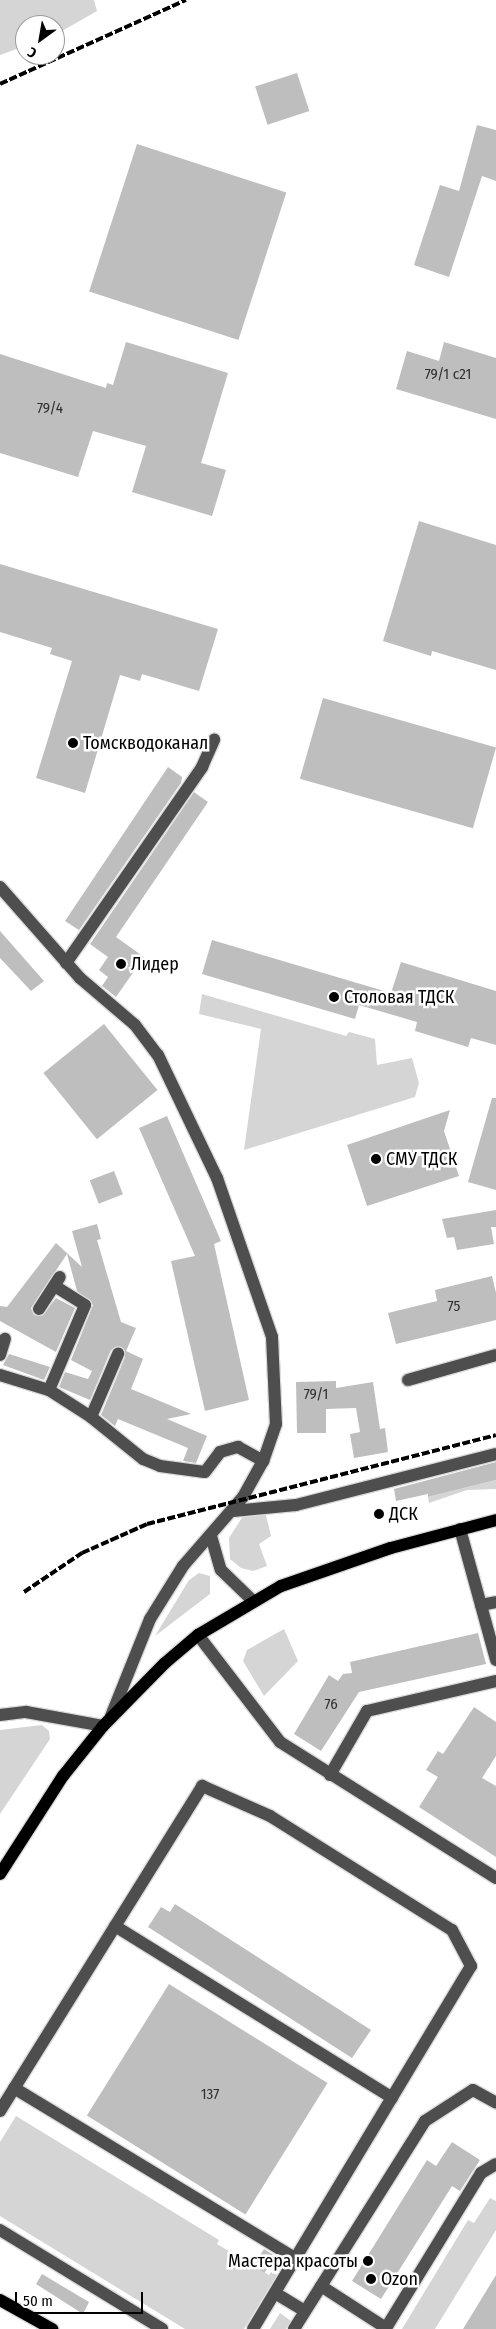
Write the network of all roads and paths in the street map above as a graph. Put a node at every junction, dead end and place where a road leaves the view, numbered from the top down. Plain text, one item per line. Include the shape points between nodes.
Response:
1 (214, 740) dead end
2 (0, 887) edge
3 (66, 963) junction
4 (40, 1309) dead end
5 (6, 1340) edge
6 (118, 1354) dead end
7 (0, 1355) edge
8 (496, 1355) edge
9 (0, 1375) edge
10 (408, 1380) dead end
11 (49, 1390) junction
12 (91, 1417) junction
13 (496, 1454) edge
14 (263, 1461) junction
15 (233, 1512) junction
16 (496, 1520) edge
17 (460, 1529) junction
18 (211, 1536) junction
19 (253, 1601) junction
20 (496, 1602) edge
21 (481, 1605) junction
22 (198, 1635) junction
23 (496, 1660) edge
24 (496, 1680) edge
25 (0, 1715) edge
26 (111, 1716) junction
27 (103, 1726) junction
28 (330, 1774) junction
29 (0, 1874) edge
30 (496, 1878) edge
31 (115, 1926) junction
32 (14, 2088) junction
33 (392, 2098) junction
34 (496, 2103) edge
35 (0, 2111) edge
36 (496, 2164) edge
37 (0, 2230) edge
38 (296, 2259) junction
39 (321, 2286) junction
40 (275, 2293) junction
41 (0, 2300) edge
42 (305, 2311) junction
43 (52, 2329) edge
44 (162, 2329) edge
45 (253, 2329) edge
46 (294, 2329) edge

1 - 3 street via 202,767
2 - 3 street
3 - 14 street via 135,1025 158,1055 217,1178 272,1337 276,1424
4 - 11 street via 58,1281 85,1305
5 - 7 street
6 - 12 street
8 - 10 street
9 - 11 street
11 - 12 street
12 - 14 street via 123,1445 160,1466 206,1472 220,1452 238,1448
13 - 15 street via 296,1505
14 - 15 street
15 - 18 street
16 - 17 main road
17 - 19 main road via 334,1567 281,1586
17 - 21 street
18 - 19 street via 221,1570
18 - 26 street via 183,1566 150,1619
19 - 22 main road
20 - 21 street
21 - 23 street
22 - 26 main road
22 - 28 street via 280,1742
24 - 28 street via 367,1711
25 - 27 street via 26,1712
26 - 27 main road
27 - 29 main road via 63,1776
28 - 30 street
31 - 32 street
31 - 33 street
31 - 33 street via 202,1786 270,1816 452,1930 471,1966
32 - 35 street
32 - 38 street
33 - 38 street
34 - 39 street via 473,2090 425,2121
36 - 39 street via 481,2173 386,2328
37 - 44 street
38 - 40 street
39 - 42 street
40 - 42 street
40 - 45 street
41 - 43 main road
42 - 46 street

